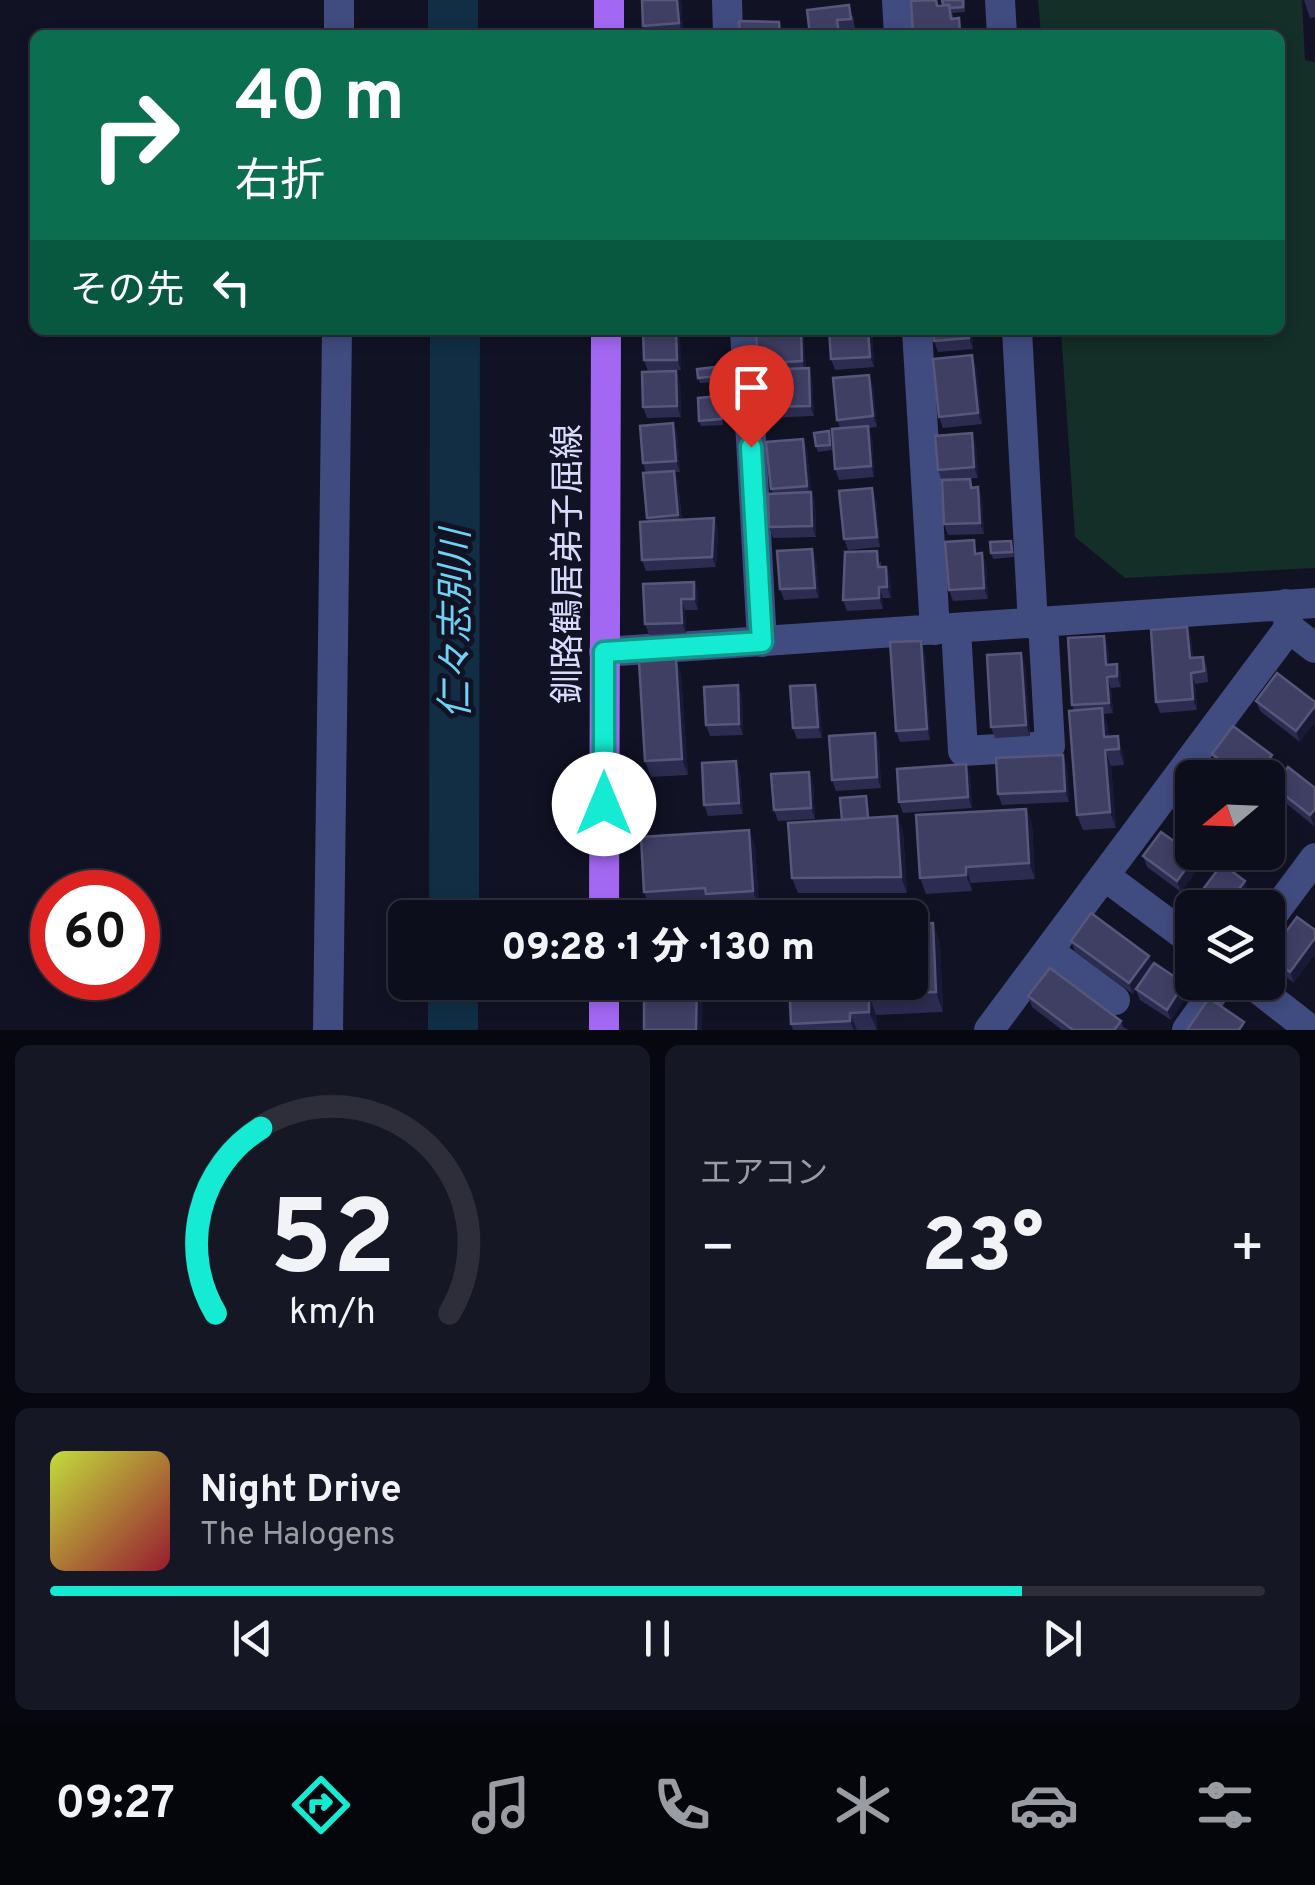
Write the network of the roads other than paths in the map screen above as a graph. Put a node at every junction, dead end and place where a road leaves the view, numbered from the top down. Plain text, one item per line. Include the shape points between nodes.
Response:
1 (339, 0) edge
2 (609, 0) edge
3 (726, 0) edge
4 (896, 0) edge
5 (1000, 0) edge
6 (339, 30) edge
7 (609, 30) edge
8 (728, 30) edge
9 (899, 30) edge
10 (1002, 30) edge
11 (337, 335) edge
12 (606, 335) edge
13 (745, 335) edge
14 (917, 335) edge
15 (1017, 335) edge
16 (1296, 612) edge
17 (1038, 624) junction
18 (946, 630) junction
19 (762, 642) junction
20 (1315, 648) edge
21 (604, 652) junction
22 (1315, 858) edge
23 (1106, 877) junction
24 (1285, 898) edge
25 (604, 900) edge
26 (1175, 928) edge
27 (1050, 951) junction
28 (604, 1000) edge
29 (1115, 1000) dead end
30 (1208, 1000) edge
31 (1272, 1000) edge
32 (328, 1030) edge
33 (604, 1030) edge
34 (988, 1030) edge
35 (1186, 1030) edge
36 (1311, 1030) edge

1 - 6 street
2 - 7 main road
3 - 8 street
4 - 9 street
5 - 10 street
11 - 32 street
12 - 21 main road, 釧路鶴居弟子屈線
13 - 19 street
14 - 18 street
15 - 17 street
16 - 17 street
16 - 20 street
16 - 23 street
17 - 18 street
17 - 18 street via 1050,746 964,751
18 - 19 street
19 - 21 street
21 - 25 main road, 釧路鶴居弟子屈線
22 - 24 street
23 - 26 street
23 - 27 street
27 - 29 street
27 - 34 street
28 - 33 main road
30 - 35 street
31 - 36 street

